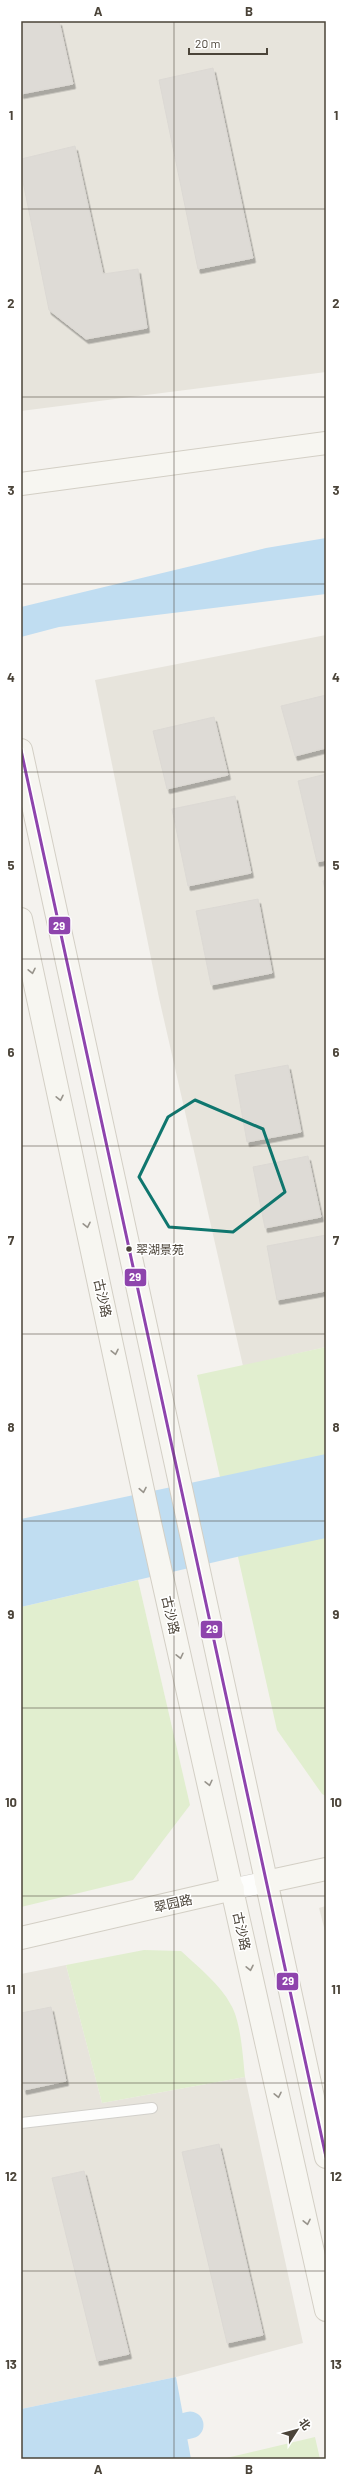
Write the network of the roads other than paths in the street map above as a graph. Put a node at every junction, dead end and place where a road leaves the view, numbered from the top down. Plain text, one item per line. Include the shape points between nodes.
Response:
1 (326, 443) edge
2 (21, 484) edge
3 (21, 750) edge
4 (21, 919) edge
5 (326, 1869) edge
6 (266, 1882) junction
7 (233, 1889) junction
8 (21, 1938) edge
9 (152, 2108) dead end
10 (21, 2123) edge
11 (326, 2157) edge
12 (326, 2310) edge

1 - 2 main road
3 - 6 main road
4 -> 7 main road, 古沙路 via 171,1618
5 - 6 main road, 翠园路
6 - 7 street, 翠园路
6 - 11 main road
7 - 8 main road, 翠园路
7 -> 12 main road, 古沙路
9 - 10 lane

